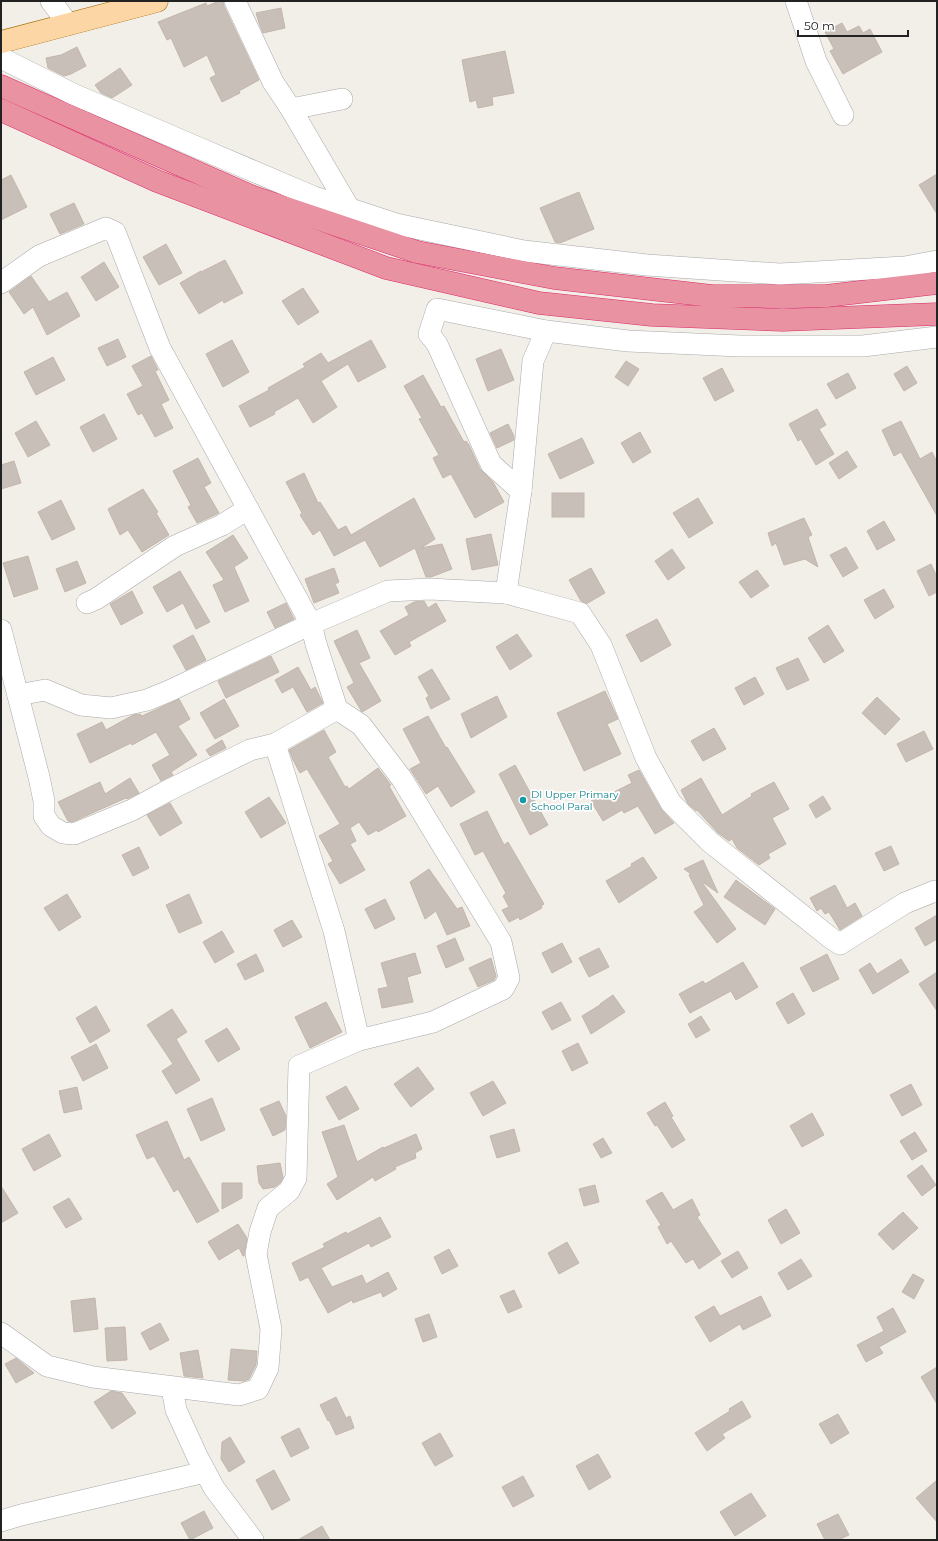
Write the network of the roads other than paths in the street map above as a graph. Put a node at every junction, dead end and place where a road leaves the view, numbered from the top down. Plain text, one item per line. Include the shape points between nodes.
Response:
1 (51, 1) edge
2 (157, 1) edge
3 (235, 1) edge
4 (796, 1) edge
5 (68, 24) junction
6 (1, 42) edge
7 (1, 58) edge
8 (1, 86) edge
9 (342, 98) dead end
10 (291, 109) junction
11 (1, 110) edge
12 (843, 115) dead end
13 (349, 208) junction
14 (937, 261) edge
15 (1, 283) edge
16 (937, 283) edge
17 (937, 314) edge
18 (546, 331) junction
19 (937, 337) edge
20 (521, 491) junction
21 (248, 509) junction
22 (506, 593) junction
23 (87, 603) dead end
24 (311, 624) junction
25 (1, 630) edge
26 (18, 695) junction
27 (336, 709) junction
28 (275, 744) junction
29 (937, 892) edge
30 (359, 1040) junction
31 (1, 1333) edge
32 (172, 1388) junction
33 (205, 1472) junction
34 (1, 1521) edge
35 (253, 1540) edge

1 - 5 street
2 - 5 main road
3 - 10 street via 274,82
4 - 12 street via 816,61
5 - 6 main road
7 - 13 street via 73,94 314,197
8 - 16 highway via 253,197 417,252 554,278 712,296 826,296
9 - 10 street
10 - 13 street
11 - 17 highway via 157,181 386,268 539,303 652,315 783,320
13 - 14 street via 396,224 524,251 647,265 780,274 905,267
15 - 21 street via 39,256 106,228 115,232 160,348
18 - 19 street via 628,341 740,346 863,346
18 - 20 street via 533,361
18 - 20 street via 437,309 429,334 437,344 491,464
20 - 22 street
21 - 23 street via 222,525 175,546
21 - 24 street
22 - 24 street via 430,589 388,591
22 - 29 street via 580,613 601,645 646,758 671,803 710,842 832,939 840,944 905,902
24 - 26 street via 147,700 110,708 81,705 45,690
24 - 27 street
25 - 26 street
26 - 28 street via 39,777 44,816 51,826 63,833 74,834 101,824 250,750
27 - 28 street
27 - 30 street via 361,725 402,779 501,942 509,978 503,989 433,1022
28 - 30 street via 334,931
30 - 32 street via 298,1066 296,1178 289,1191 268,1208 256,1254 271,1329 268,1368 258,1389 239,1396
31 - 32 street via 47,1366 93,1377
32 - 33 street via 176,1410
33 - 34 street
33 - 35 street

